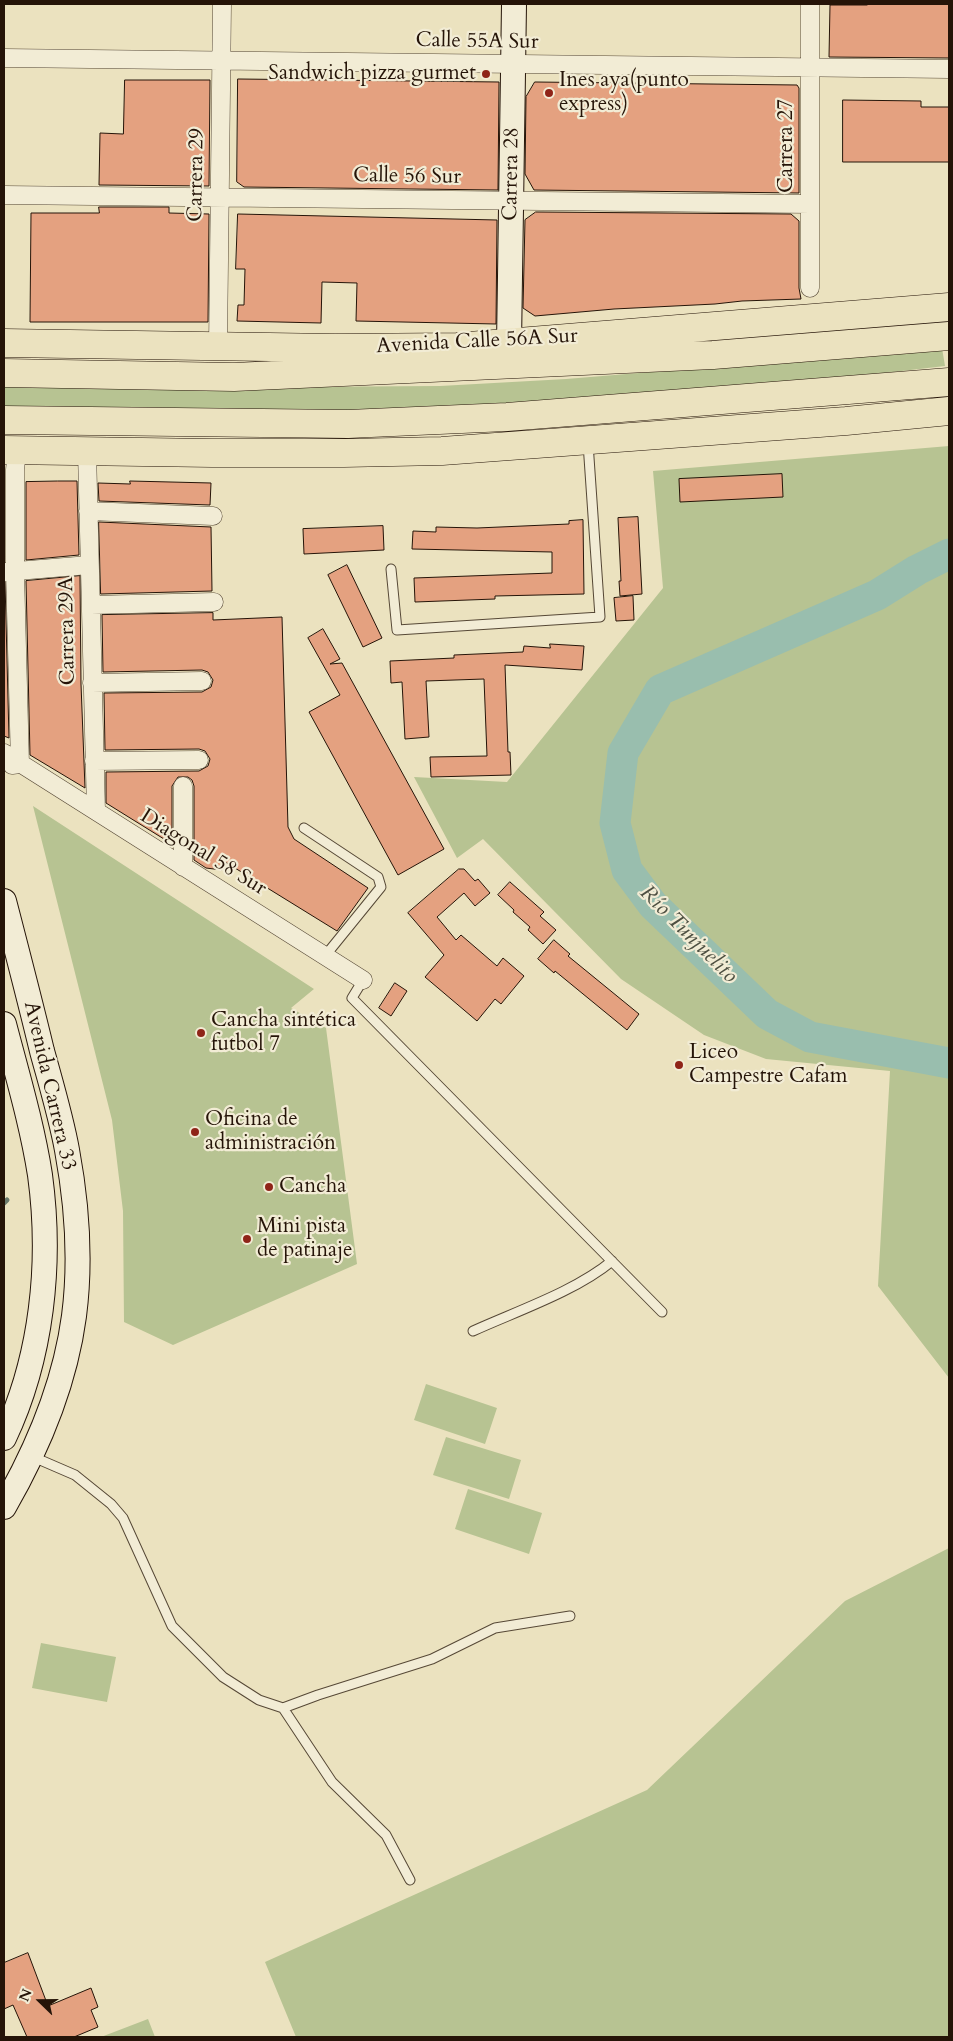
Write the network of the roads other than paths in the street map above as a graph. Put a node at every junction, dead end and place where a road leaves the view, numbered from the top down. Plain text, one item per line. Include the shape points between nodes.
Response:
1 (222, 4) edge
2 (514, 4) edge
3 (810, 4) edge
4 (4, 58) edge
5 (221, 61) junction
6 (513, 65) junction
7 (809, 67) junction
8 (949, 69) edge
9 (4, 194) edge
10 (219, 197) junction
11 (511, 201) junction
12 (810, 204) junction
13 (810, 288) dead end
14 (949, 307) edge
15 (779, 320) junction
16 (949, 336) edge
17 (4, 343) edge
18 (47, 344) junction
19 (509, 344) junction
20 (218, 346) junction
21 (713, 355) junction
22 (4, 373) edge
23 (128, 375) junction
24 (949, 382) edge
25 (700, 403) junction
26 (949, 412) edge
27 (4, 420) edge
28 (111, 422) junction
29 (588, 440) junction
30 (11, 450) edge
31 (87, 451) junction
32 (174, 452) junction
33 (88, 511) junction
34 (213, 516) dead end
35 (89, 565) junction
36 (392, 570) dead end
37 (10, 572) edge
38 (214, 602) dead end
39 (91, 605) junction
40 (202, 681) dead end
41 (92, 682) junction
42 (4, 753) edge
43 (199, 760) dead end
44 (94, 761) junction
45 (12, 765) edge
46 (183, 786) dead end
47 (96, 811) junction
48 (304, 828) dead end
49 (182, 867) junction
50 (4, 901) edge
51 (325, 956) junction
52 (363, 980) joint
53 (4, 1024) edge
54 (612, 1261) junction
55 (662, 1312) dead end
56 (473, 1331) dead end
57 (4, 1438) edge
58 (31, 1456) junction
59 (4, 1507) edge
60 (570, 1616) dead end
61 (283, 1708) junction
62 (410, 1880) dead end

1 - 5 street, Carrera 29
2 - 6 main road, Carrera 28
3 - 7 street, Carrera 27
4 - 5 street, Calle 55A Sur
5 - 6 street, Calle 55A Sur
5 - 10 street, Carrera 29
6 - 7 street, Calle 55A Sur
6 - 11 main road, Carrera 28
7 - 8 street, Calle 55A Sur
7 - 12 street, Carrera 27
9 - 10 street, Calle 56 Sur
10 - 11 street, Calle 56 Sur
10 - 20 street, Carrera 29
11 - 12 street, Calle 56 Sur
11 - 19 main road, Carrera 28
12 - 13 street, Carrera 27
14 - 15 highway, Avenida Calle 56A Sur
15 - 19 highway, Avenida Calle 56A Sur
15 - 21 highway
16 - 21 highway, Avenida Calle 56A Sur
17 - 18 highway, Avenida Calle 56A Sur
18 - 20 highway, Avenida Calle 56A Sur
18 - 23 highway
19 - 20 highway, Avenida Calle 56A Sur via 335,348
21 - 23 highway, Avenida Calle 56A Sur via 234,377
22 - 23 highway, Avenida Calle 56A Sur
24 - 25 highway
25 - 28 highway via 348,424
25 - 29 highway
26 - 29 highway
27 - 28 highway
28 - 32 highway
29 - 32 highway via 422,451
29 - 36 lane via 600,617 397,630
30 - 31 highway
30 - 37 street via 15,470
31 - 32 highway
31 - 33 street, Carrera 29A
33 - 34 street
33 - 35 street, Carrera 29A
35 - 37 street
35 - 39 street, Carrera 29A
37 - 45 street via 14,650
38 - 39 street
39 - 41 street, Carrera 29A
40 - 41 street
41 - 44 street, Carrera 29A
42 - 45 street, Diagonal 58 Sur
43 - 44 street
44 - 47 street, Carrera 29A
45 - 47 street, Diagonal 58 Sur
46 - 49 street
47 - 49 street, Diagonal 58 Sur
48 - 51 lane via 378,877 381,887
49 - 51 street, Diagonal 58 Sur
50 - 58 main road, Avenida Carrera 33 via 67,1150 76,1228 74,1315 68,1350 59,1384
51 - 52 street, Diagonal 58 Sur
52 - 54 lane via 352,998
53 - 57 main road, Avenida Carrera 33 via 40,1176 45,1237 41,1315 25,1383
54 - 55 lane
54 - 56 lane via 580,1283
58 - 59 main road, Avenida Carrera 33
58 - 61 lane via 75,1475 111,1504 123,1518 172,1626 223,1677 259,1700
60 - 61 lane via 494,1628 432,1659
61 - 62 lane via 332,1782 386,1835

